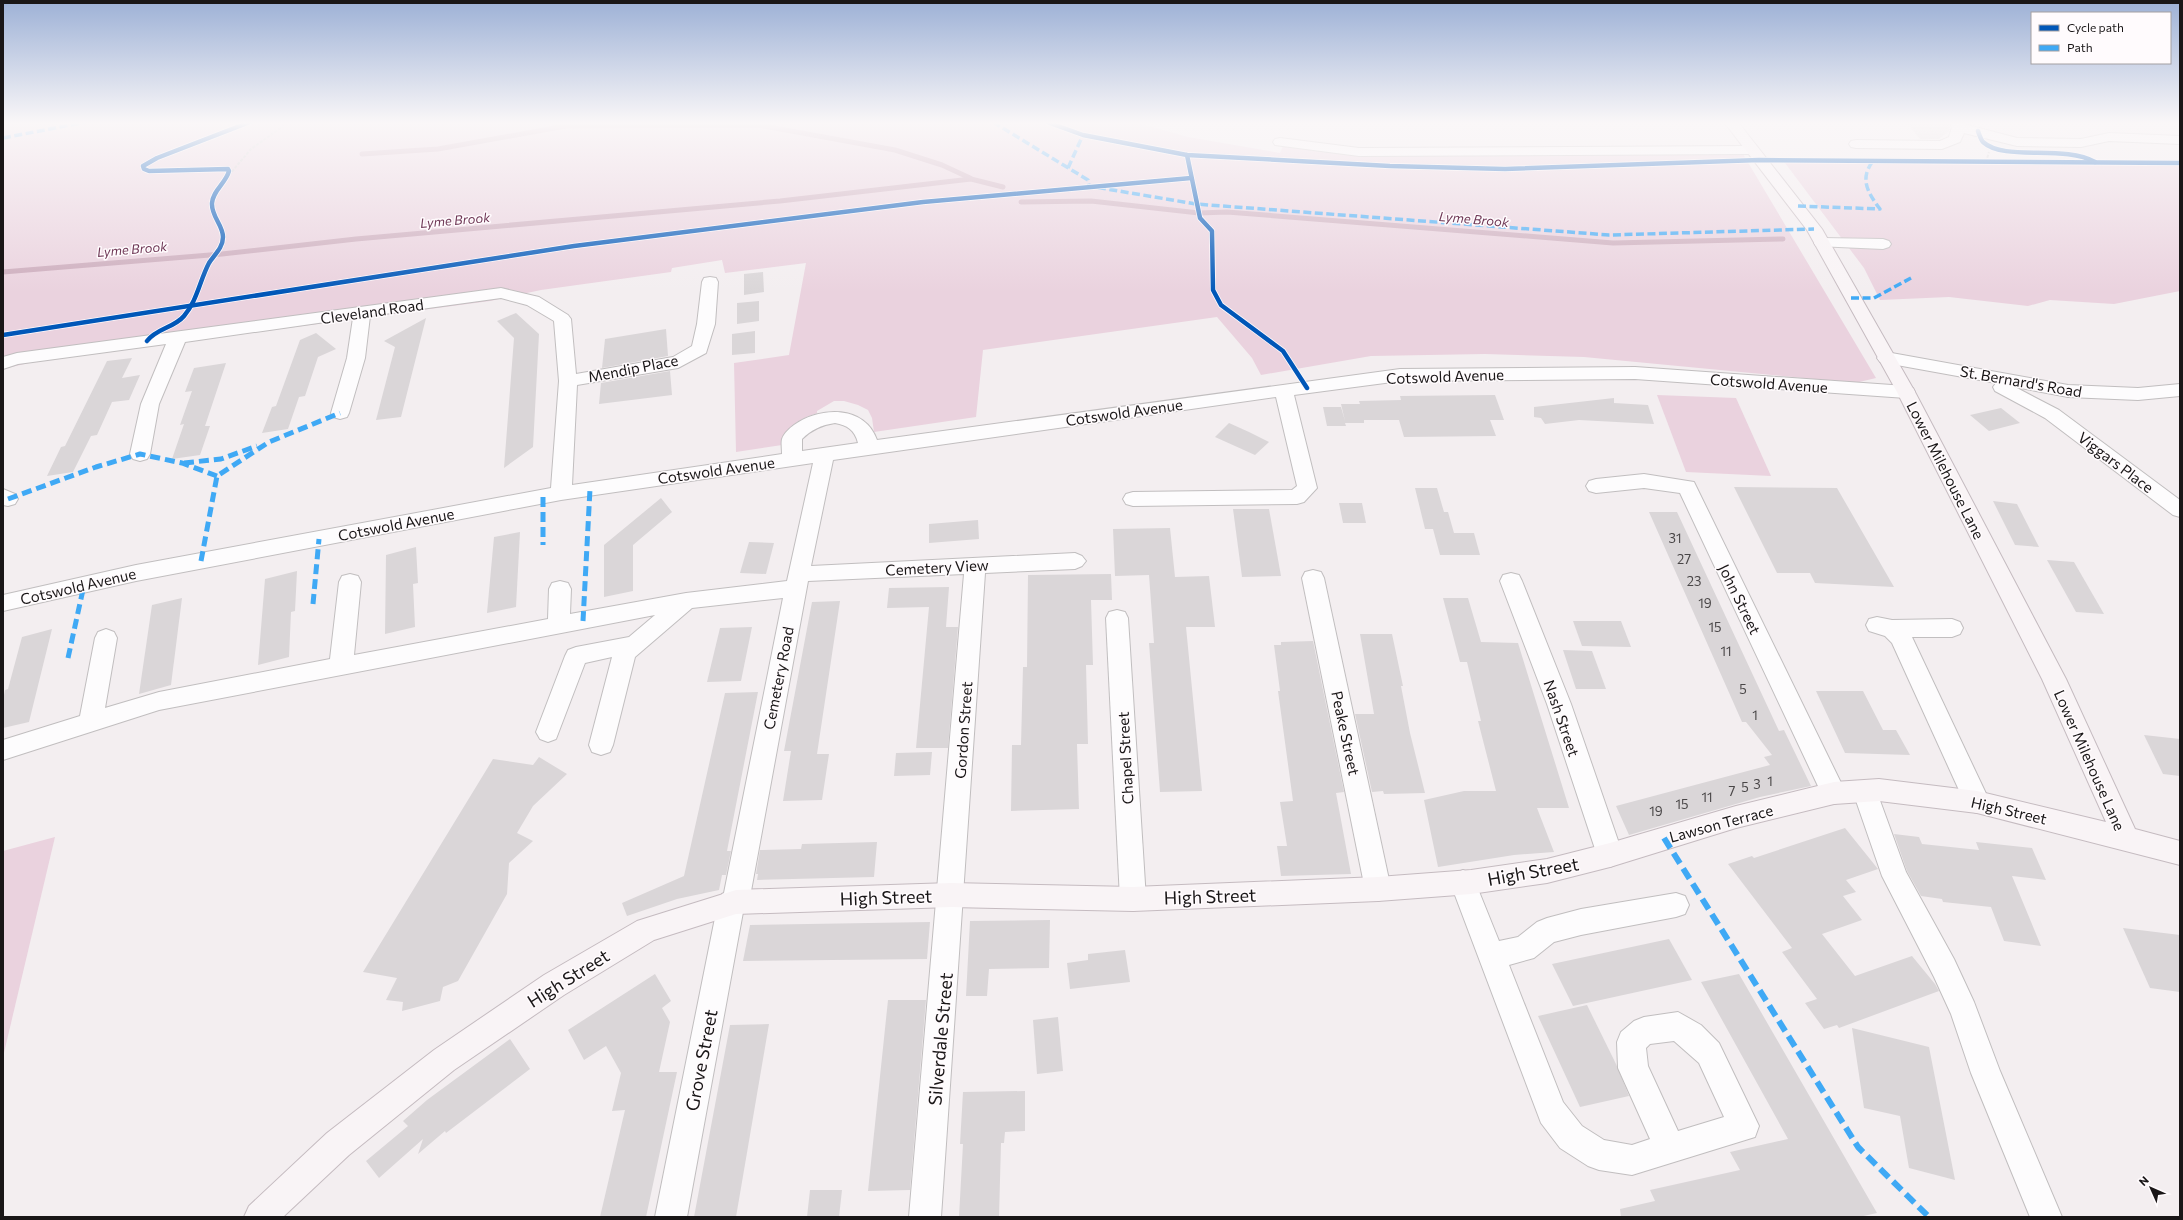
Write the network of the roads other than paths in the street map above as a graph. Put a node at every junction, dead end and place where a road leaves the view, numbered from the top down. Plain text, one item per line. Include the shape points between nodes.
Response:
1 (1775, 179) edge
2 (1822, 244) junction
3 (1883, 244) dead end
4 (710, 282) dead end
5 (362, 312) junction
6 (178, 336) junction
7 (1886, 358) junction
8 (3, 363) edge
9 (1971, 373) junction
10 (568, 380) junction
11 (2180, 390) edge
12 (1284, 391) junction
13 (2068, 391) junction
14 (1906, 392) junction
15 (340, 413) dead end
16 (2052, 414) junction
17 (869, 448) junction
18 (140, 454) dead end
19 (824, 456) junction
20 (792, 460) junction
21 (1596, 486) dead end
22 (561, 493) junction
23 (1133, 499) dead end
24 (2180, 510) edge
25 (1075, 561) dead end
26 (975, 566) junction
27 (1313, 578) dead end
28 (797, 581) junction
29 (1511, 581) dead end
30 (350, 582) dead end
31 (560, 588) dead end
32 (686, 601) junction
33 (3, 603) edge
34 (1117, 618) dead end
35 (559, 625) junction
36 (1952, 628) dead end
37 (106, 638) dead end
38 (636, 644) junction
39 (341, 666) junction
40 (91, 722) junction
41 (548, 732) dead end
42 (601, 745) dead end
43 (3, 750) edge
44 (1865, 792) junction
45 (1834, 793) junction
46 (1977, 802) junction
47 (2126, 838) junction
48 (2180, 853) edge
49 (1610, 855) junction
50 (1463, 882) junction
51 (1378, 889) junction
52 (952, 895) junction
53 (1133, 899) junction
54 (734, 903) junction
55 (1676, 906) dead end
56 (1492, 955) junction
57 (1670, 1148) dead end
58 (260, 1217) edge
59 (671, 1217) edge
60 (925, 1217) edge
61 (2046, 1217) edge

1 - 2 main road, Lower Milehouse Lane via 1798,206
2 - 3 street
2 - 7 main road, Lower Milehouse Lane
4 - 10 street, Mendip Place via 706,324 700,349 678,362
5 - 6 street, Cleveland Road
5 - 10 street, Cleveland Road via 501,293 533,301 562,319
5 - 15 street via 356,358
6 - 8 street, Cleveland Road
6 - 18 street via 150,404
7 - 9 street, St. Bernard's Road
7 - 14 main road, Lower Milehouse Lane
9 - 13 street, St. Bernard's Road
9 - 16 street, Viggars Place via 2016,393
10 - 22 street, Cleveland Road
11 - 13 street, St. Bernard's Road via 2138,394
12 - 14 street, Cotswold Avenue via 1400,375 1635,373
12 - 17 street, Cotswold Avenue
12 - 23 street via 1307,488 1297,497
13 - 16 street
14 - 47 main road, Lower Milehouse Lane via 2054,679
16 - 24 street, Viggars Place
17 - 19 street, Cotswold Avenue
17 - 20 street, Cotswold Avenue via 865,434 856,424 841,419 820,419 802,427 792,438
19 - 20 street, Cotswold Avenue
19 - 28 street, Cemetery Road
20 - 22 street, Cotswold Avenue
21 - 45 street, John Street via 1644,481 1687,487
22 - 33 street, Cotswold Avenue via 136,573
25 - 26 street, Cemetery View
26 - 28 street, Cemetery View
26 - 52 street, Gordon Street
27 - 51 street, Peake Street
28 - 32 street, Cemetery View
28 - 54 street, Cemetery Road
29 - 49 street, Nash Street via 1558,704
30 - 39 street
31 - 35 street
32 - 35 street, Cemetery View
32 - 38 street
34 - 53 street, Chapel Street
35 - 39 street, Cemetery View
36 - 46 street via 1884,627 1901,638
37 - 40 street
38 - 41 street via 576,656
38 - 42 street via 625,653
39 - 40 street, Cemetery View via 159,701
40 - 43 street, Cemetery View
44 - 45 main road, High Street
44 - 46 main road, High Street via 1879,790
44 - 61 street via 1895,876 1944,968 1964,1012 1986,1073
45 - 49 main road, Lawson Terrace via 1736,818
46 - 47 main road, High Street
47 - 48 main road, High Street
49 - 50 main road, High Street via 1547,871
50 - 51 main road, High Street
50 - 56 street
51 - 53 main road, High Street
52 - 53 main road, High Street
52 - 54 main road, High Street
52 - 60 street, Silverdale Street
54 - 58 main road, High Street via 647,930 554,984 444,1060 338,1144
54 - 59 street, Grove Street
55 - 56 street via 1581,922 1546,931 1524,949
56 - 57 street via 1552,1112 1571,1137 1599,1155 1632,1160

